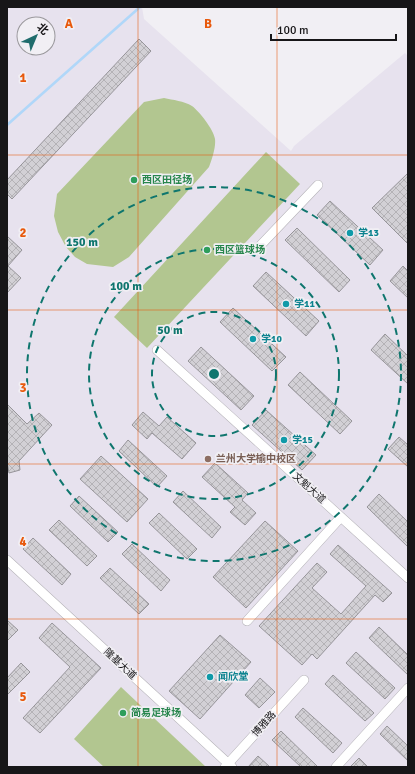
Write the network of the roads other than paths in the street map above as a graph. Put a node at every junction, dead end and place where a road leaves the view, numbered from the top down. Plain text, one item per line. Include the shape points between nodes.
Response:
1 (318, 185) dead end
2 (257, 249) dead end
3 (157, 350) dead end
4 (341, 517) junction
5 (7, 560) edge
6 (408, 578) edge
7 (247, 621) dead end
8 (304, 680) dead end
9 (408, 688) edge
10 (228, 766) edge
11 (336, 767) edge

1 - 2 street
3 - 4 street, 文魁大道
4 - 6 street, 文魁大道
4 - 7 street
5 - 10 street, 隆基大道
8 - 10 street, 博雅路
9 - 11 street

